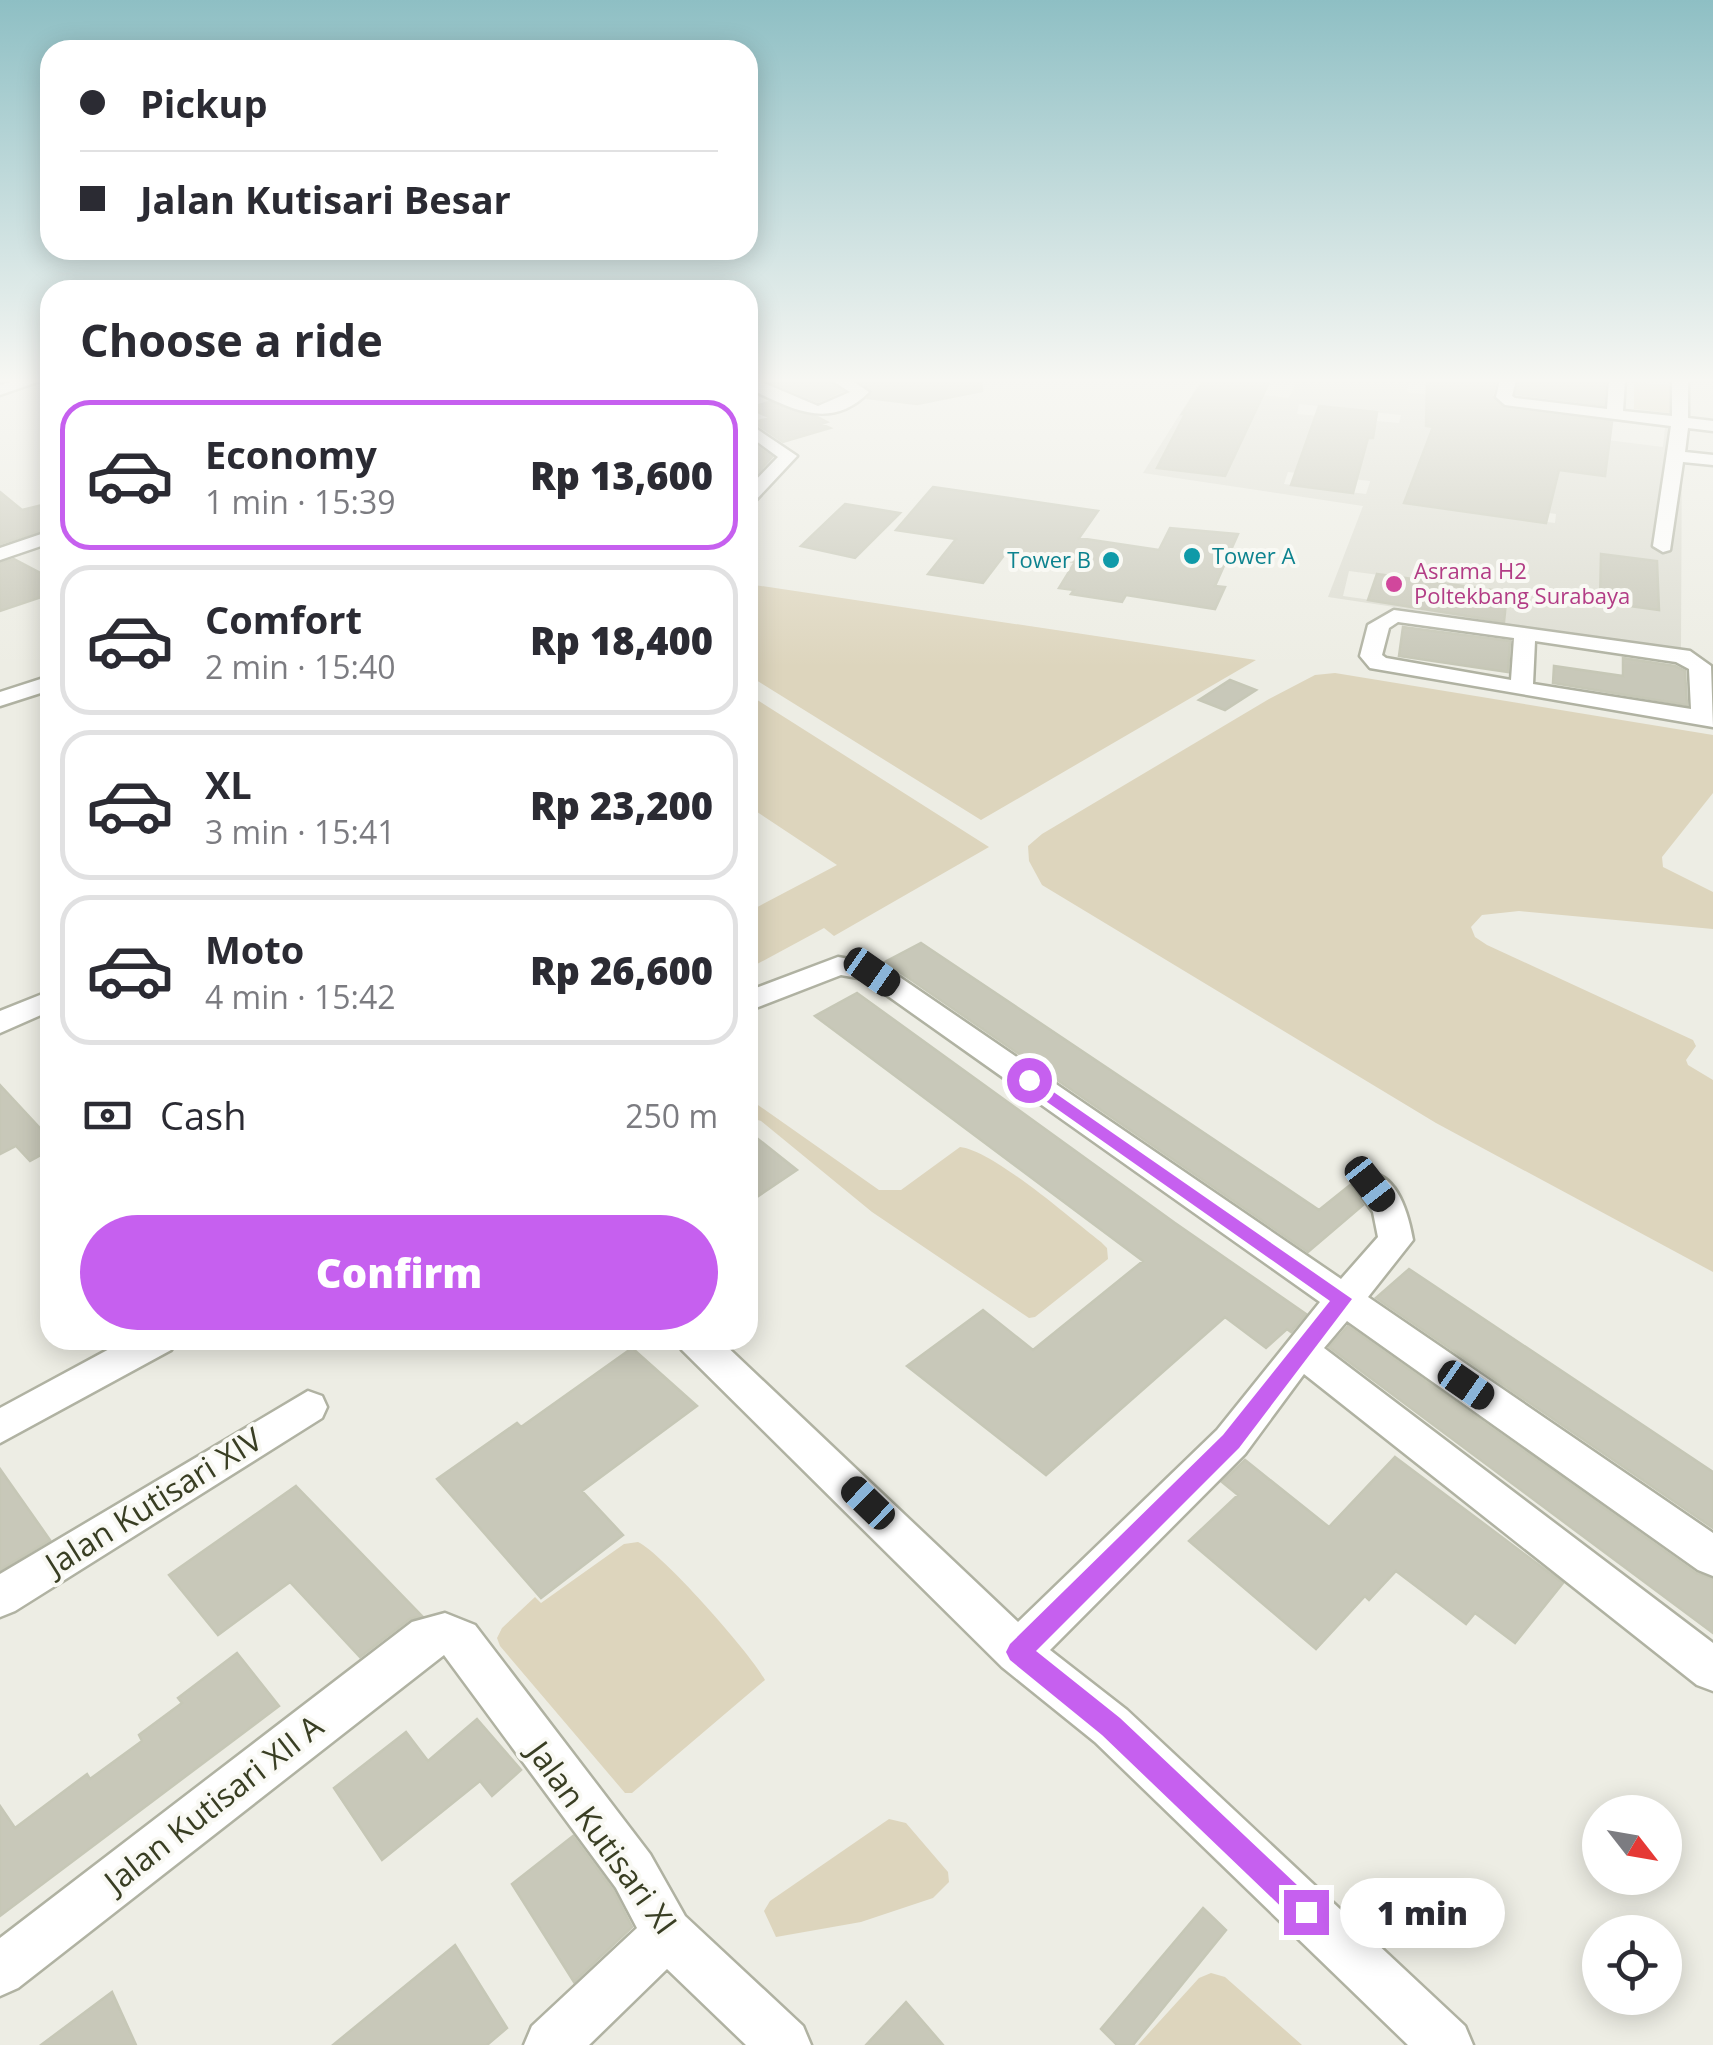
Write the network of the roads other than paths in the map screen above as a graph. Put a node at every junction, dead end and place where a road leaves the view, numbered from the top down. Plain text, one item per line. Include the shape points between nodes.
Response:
1 (1673, 475) edge
2 (0, 526) edge
3 (40, 540) edge
4 (26, 545) junction
5 (1663, 546) dead end
6 (0, 554) edge
7 (1525, 632) junction
8 (40, 686) edge
9 (1521, 689) junction
10 (0, 698) edge
11 (1708, 719) edge
12 (758, 998) edge
13 (40, 1005) edge
14 (0, 1023) edge
15 (1370, 1184) dead end
16 (1342, 1299) junction
17 (140, 1350) edge
18 (705, 1350) edge
19 (1300, 1350) junction
20 (308, 1407) dead end
21 (0, 1427) edge
22 (1713, 1557) edge
23 (0, 1598) edge
24 (428, 1637) joint
25 (1018, 1652) junction
26 (1713, 1670) edge
27 (668, 1934) junction
28 (0, 1970) edge
29 (551, 2045) edge
30 (784, 2045) edge
31 (1446, 2045) edge

1 - 5 street
2 - 4 street
3 - 4 street
4 - 6 street
7 - 9 street
7 - 9 street via 1394,616 1379,625 1371,656 1385,666
7 - 11 street via 1693,659 1700,666
8 - 10 street
9 - 11 street
12 - 16 street via 838,966 872,972
13 - 14 street
15 - 16 street via 1390,1210 1396,1240
16 - 19 street
16 - 22 street
17 - 21 street
18 - 25 street
19 - 25 street via 1231,1442
19 - 26 street
20 - 23 street, Jalan Kutisari XIV
24 - 27 street, Jalan Kutisari XI via 459,1640 633,1871
24 - 28 street, Jalan Kutisari XII A
25 - 31 street via 1111,1726
27 - 29 street
27 - 30 street, Jalan Kutisari XI

